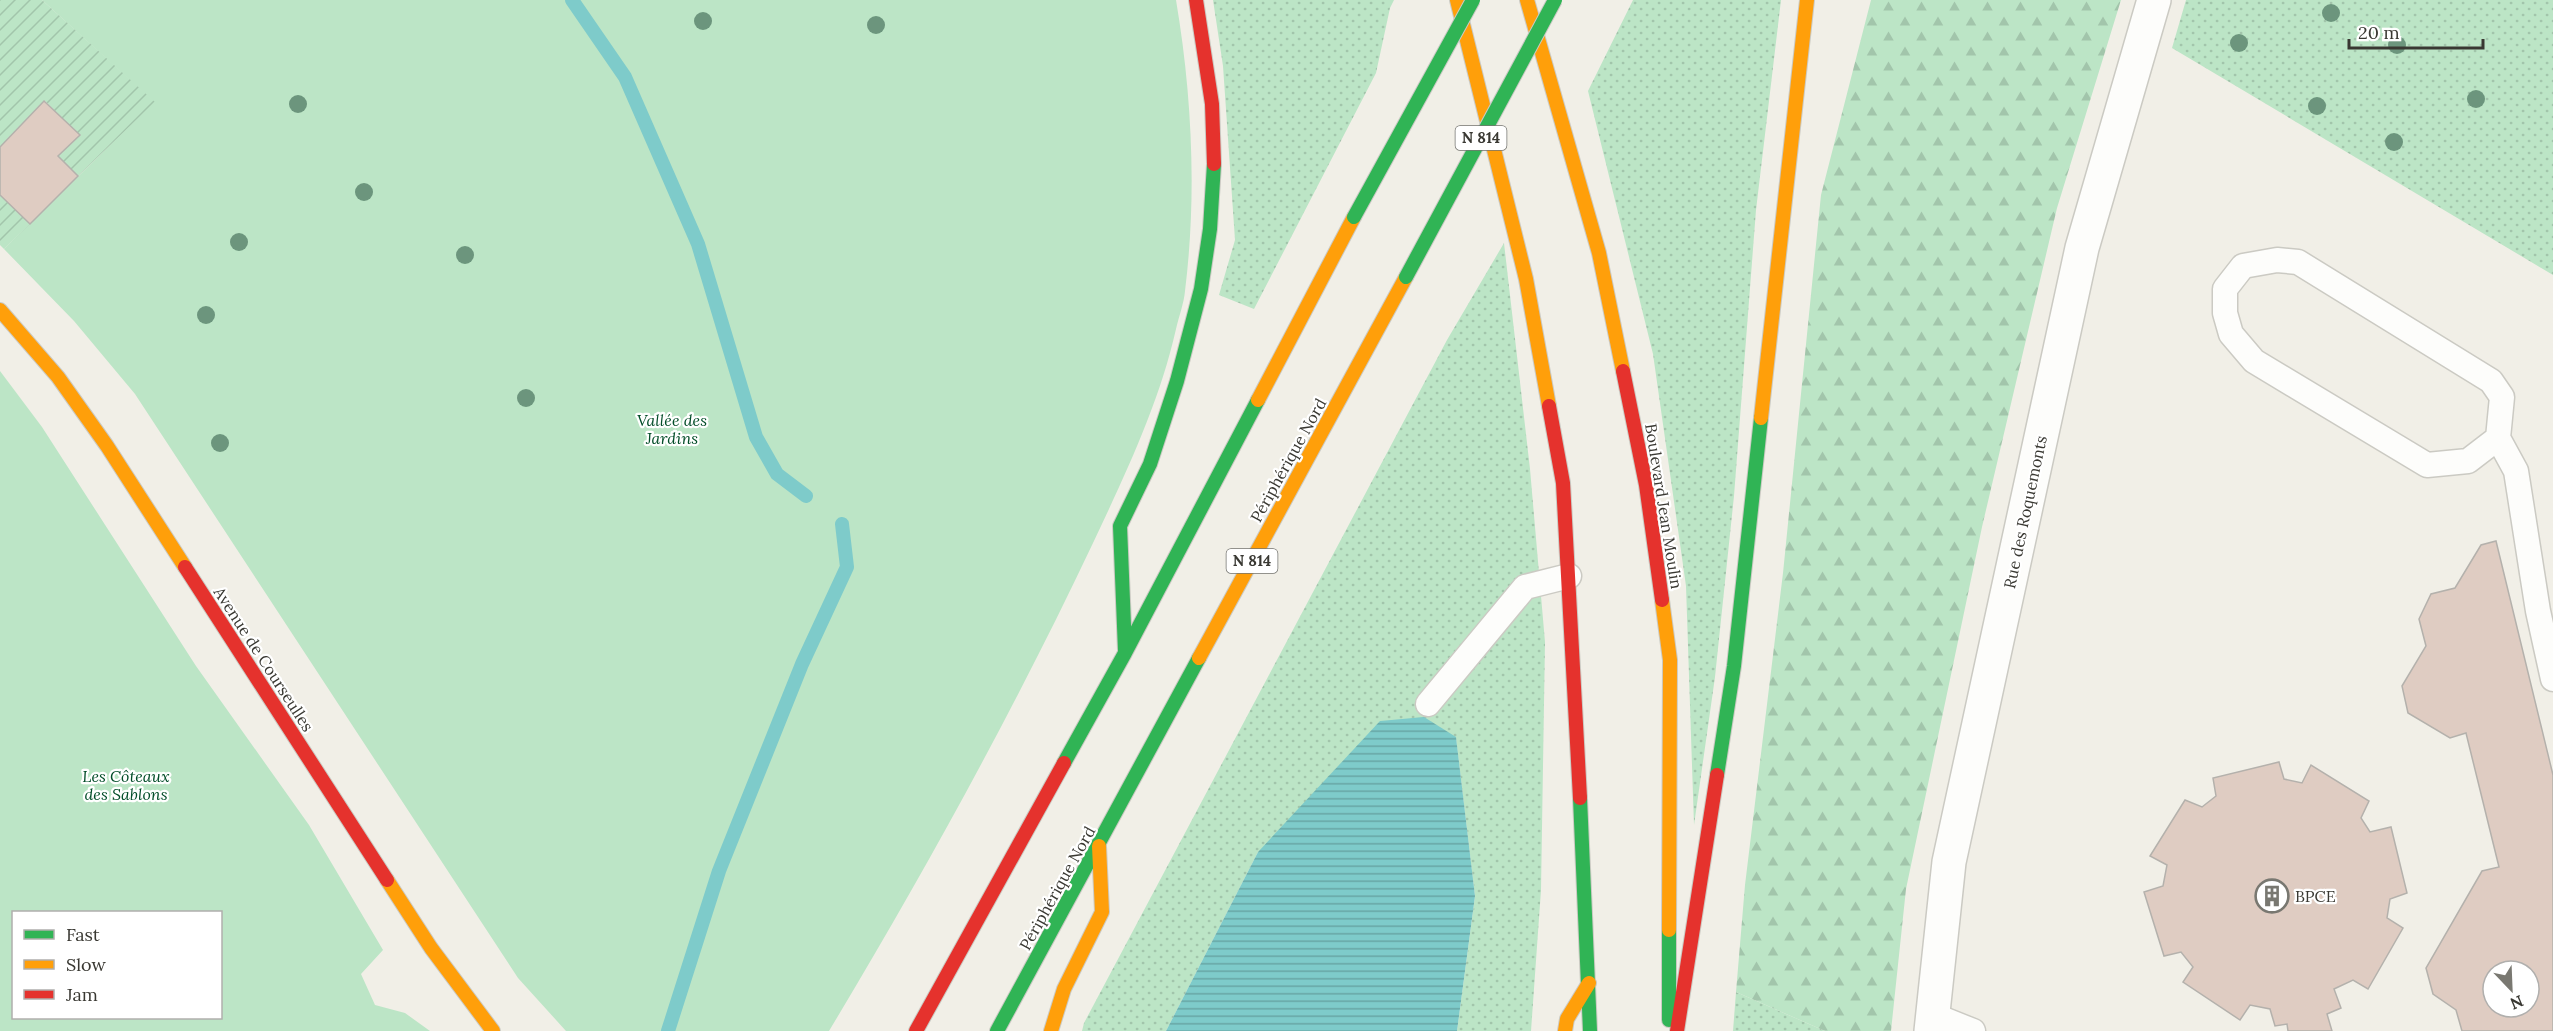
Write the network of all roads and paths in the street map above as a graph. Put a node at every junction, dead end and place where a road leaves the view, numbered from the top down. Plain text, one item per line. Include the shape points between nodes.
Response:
1 (1196, 0) edge
2 (1457, 0) edge
3 (1473, 0) edge
4 (1527, 0) edge
5 (1555, 0) edge
6 (1807, 0) edge
7 (2154, 0) edge
8 (0, 310) edge
9 (2498, 438) junction
10 (1569, 576) junction
11 (1125, 653) junction
12 (2553, 679) edge
13 (1428, 704) dead end
14 (1099, 846) junction
15 (1589, 983) junction
16 (1932, 1023) edge
17 (493, 1031) edge
18 (916, 1031) edge
19 (998, 1031) edge
20 (1051, 1031) edge
21 (1565, 1031) edge
22 (1590, 1031) edge
23 (1669, 1031) edge
24 (1677, 1031) edge
25 (1973, 1031) edge

1 - 11 main road via 1212,104 1214,167 1210,229 1201,290 1177,381 1150,464 1120,526
2 - 10 main road via 1526,279 1563,483
3 - 11 main road, bridge
4 - 23 main road, Boulevard Jean Moulin via 1599,253 1648,497 1670,660
5 - 14 main road, Périphérique Nord / N 814, bridge
6 - 24 main road via 1734,666
7 - 16 street, Rue des Roquemonts via 2082,248 1949,862
8 - 17 main road, Avenue de Courseulles via 58,377 107,446 431,948
9 - 9 lane via 2502,397 2491,381 2298,262 2277,260 2243,266 2225,289 2225,313 2231,334 2254,361 2427,465 2468,461
9 - 12 lane via 2516,471
10 - 13 lane via 1525,587
10 - 15 main road
11 - 18 main road
14 - 19 main road, Périphérique Nord / N 814
14 - 20 main road via 1102,912 1064,989
15 - 21 main road via 1567,1019
15 - 22 main road
16 - 25 lane

